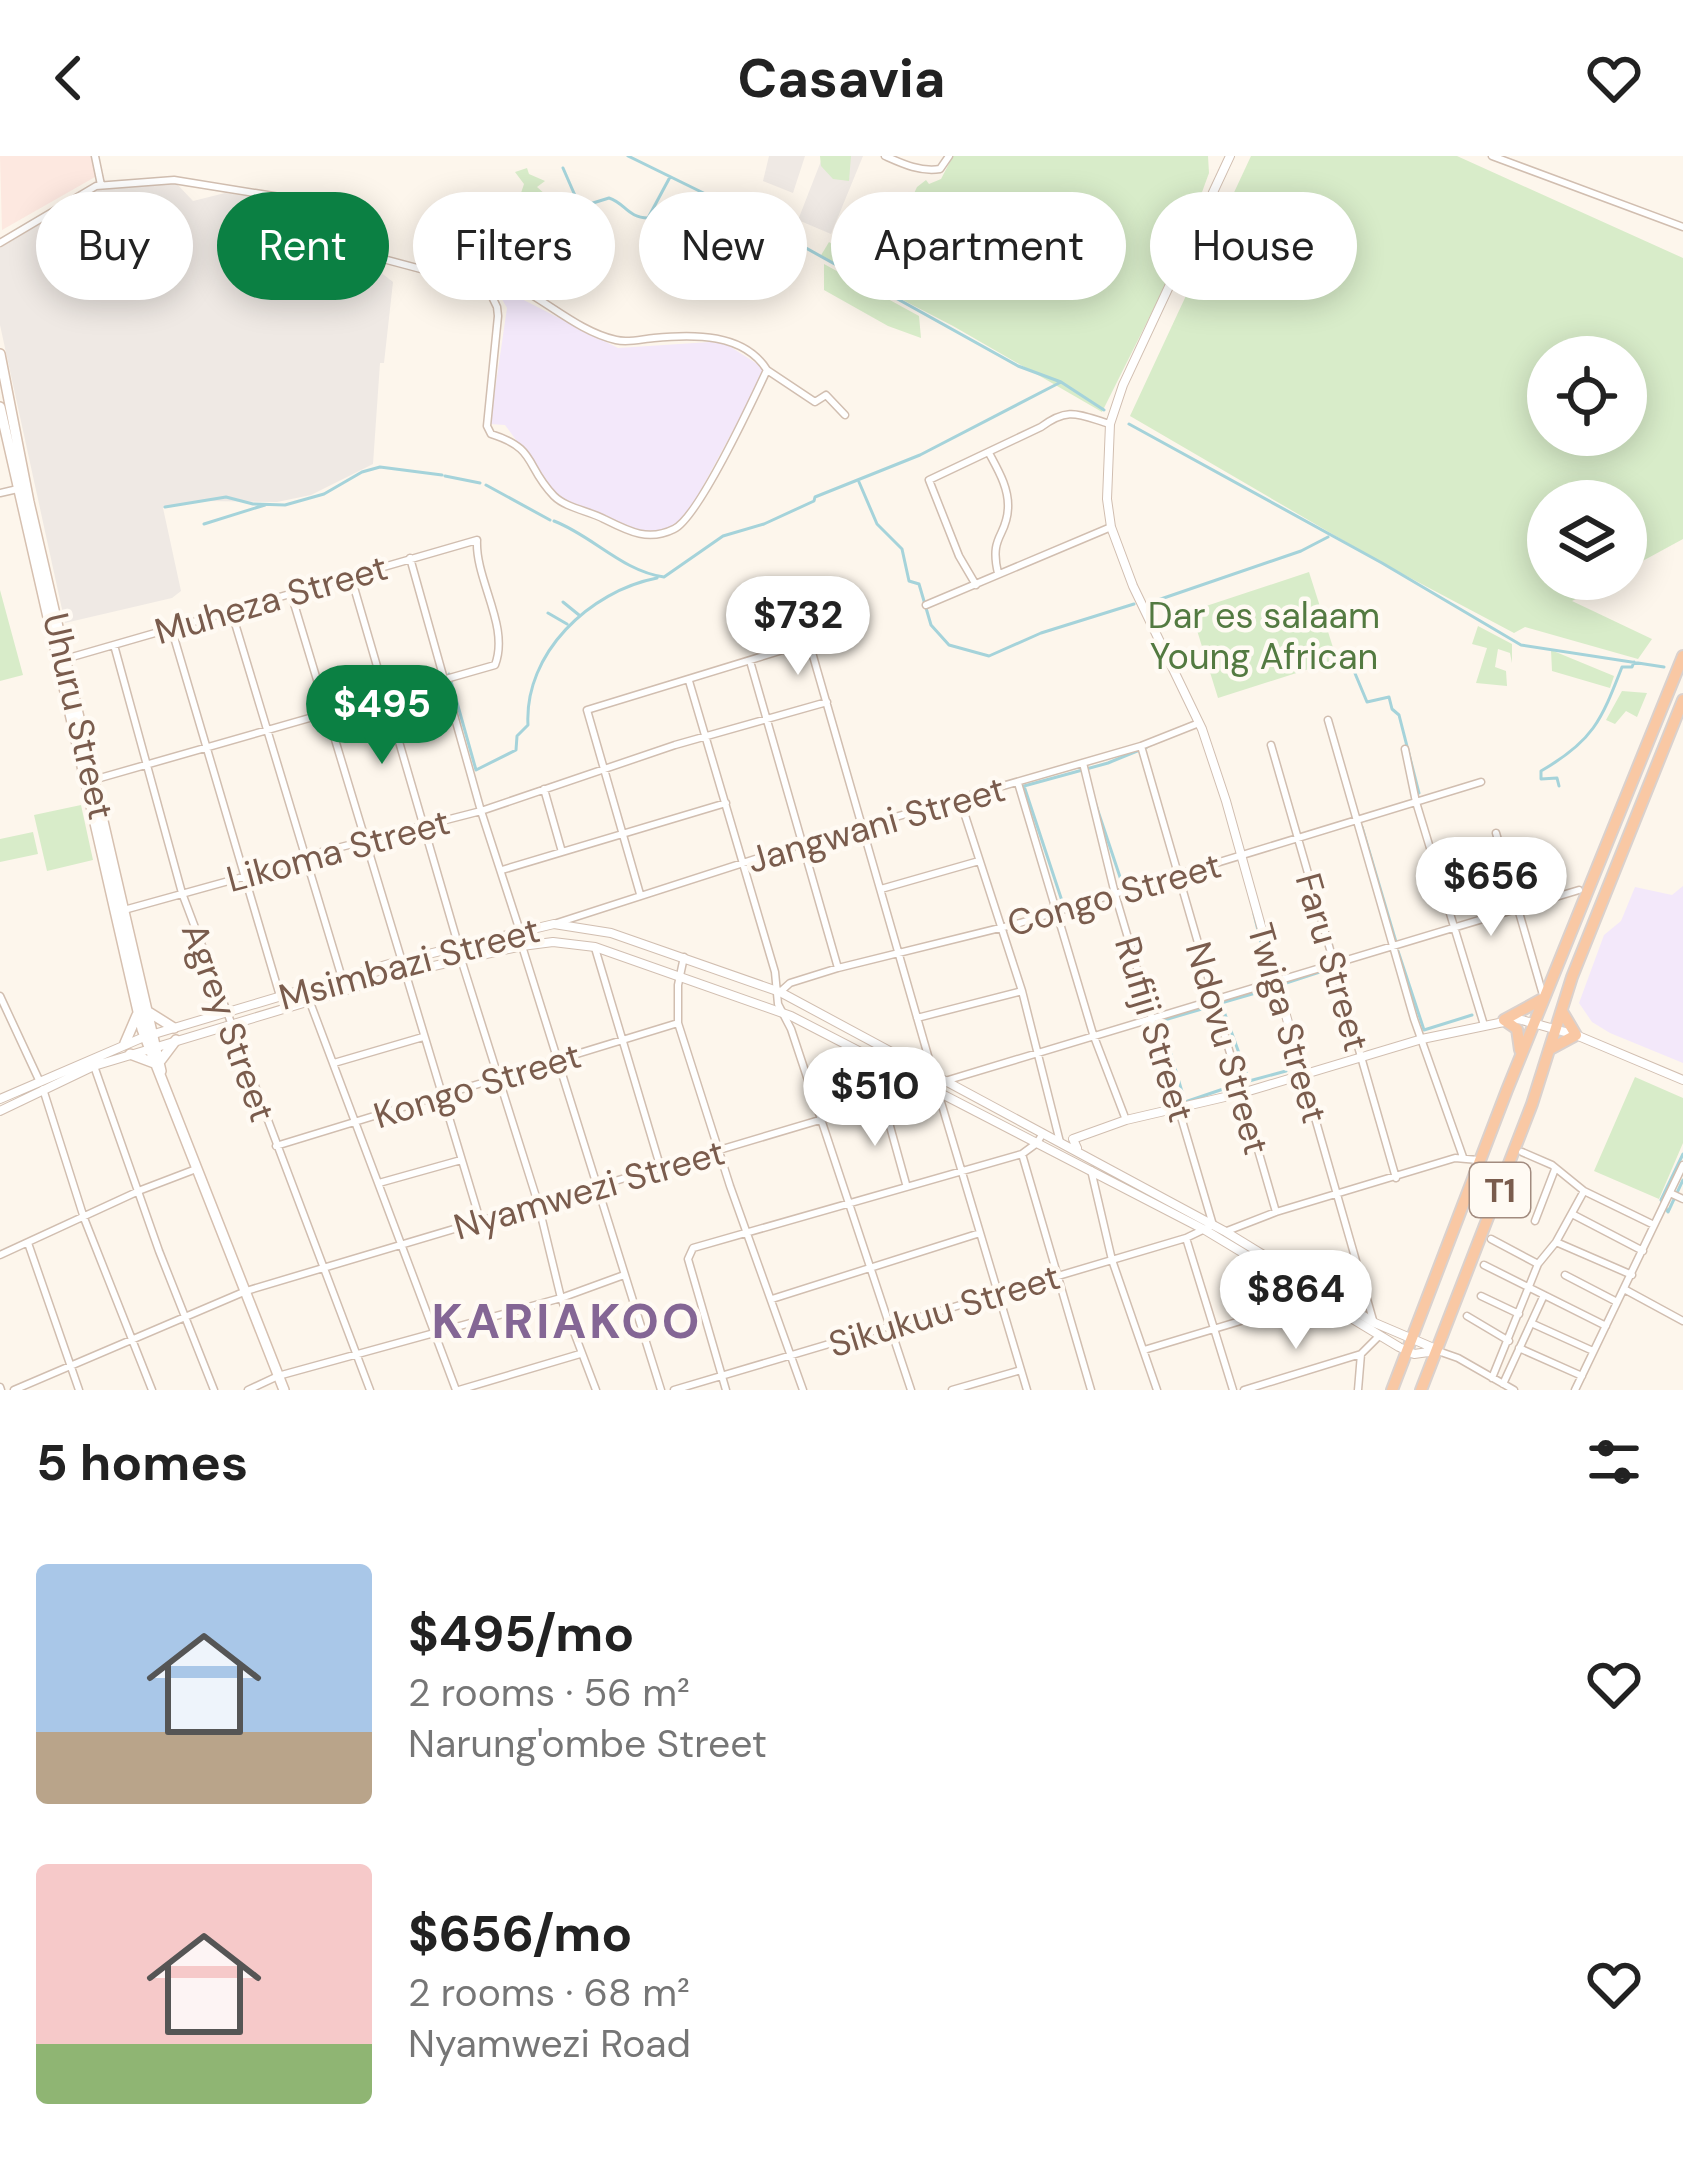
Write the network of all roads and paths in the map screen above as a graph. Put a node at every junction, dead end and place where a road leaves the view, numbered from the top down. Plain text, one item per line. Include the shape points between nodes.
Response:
1 (94, 156) edge
2 (885, 156) edge
3 (949, 156) edge
4 (1230, 156) edge
5 (1492, 156) edge
6 (100, 185) junction
7 (1683, 227) edge
8 (0, 244) edge
9 (413, 266) edge
10 (494, 300) edge
11 (540, 300) edge
12 (0, 355) edge
13 (767, 370) junction
14 (0, 407) edge
15 (844, 416) dead end
16 (1110, 424) junction
17 (989, 453) junction
18 (22, 488) junction
19 (0, 494) edge
20 (1111, 527) junction
21 (410, 558) junction
22 (998, 573) junction
23 (351, 577) junction
24 (976, 585) junction
25 (292, 596) junction
26 (926, 605) dead end
27 (231, 610) junction
28 (171, 627) junction
29 (114, 645) junction
30 (1682, 658) edge
31 (65, 659) junction
32 (750, 661) junction
33 (446, 681) junction
34 (689, 681) junction
35 (384, 698) junction
36 (1683, 700) edge
37 (827, 702) junction
38 (326, 714) junction
39 (1328, 720) dead end
40 (767, 722) junction
41 (1199, 723) junction
42 (268, 730) junction
43 (708, 738) junction
44 (1271, 745) dead end
45 (1142, 746) junction
46 (1405, 749) dead end
47 (207, 750) junction
48 (1083, 763) junction
49 (148, 764) junction
50 (604, 771) junction
51 (93, 780) junction
52 (1481, 782) dead end
53 (1018, 783) junction
54 (544, 789) junction
55 (960, 800) junction
56 (726, 802) junction
57 (1416, 802) junction
58 (481, 811) junction
59 (1358, 822) junction
60 (422, 826) junction
61 (862, 826) junction
62 (1496, 832) dead end
63 (622, 834) junction
64 (1297, 839) junction
65 (364, 841) junction
66 (802, 844) junction
67 (562, 852) junction
68 (305, 856) junction
69 (1241, 857) junction
70 (979, 861) junction
71 (743, 862) junction
72 (502, 870) junction
73 (244, 875) junction
74 (1178, 876) junction
75 (880, 890) junction
76 (1579, 890) dead end
77 (182, 892) junction
78 (640, 894) junction
79 (1115, 894) junction
80 (1517, 909) junction
81 (124, 910) junction
82 (1058, 911) junction
83 (554, 924) junction
84 (518, 925) dead end
85 (1000, 928) junction
86 (1456, 929) junction
87 (458, 944) dead end
88 (522, 946) junction
89 (1392, 946) junction
90 (595, 947) junction
91 (897, 952) junction
92 (684, 957) junction
93 (461, 959) junction
94 (399, 961) junction
95 (1334, 964) junction
96 (838, 968) junction
97 (403, 973) junction
98 (680, 975) junction
99 (343, 978) junction
100 (1275, 981) junction
101 (304, 989) junction
102 (1022, 991) junction
103 (779, 992) junction
104 (0, 996) edge
105 (280, 996) junction
106 (1214, 998) junction
107 (1544, 998) junction
108 (309, 1000) junction
109 (1562, 1010) junction
110 (142, 1012) junction
111 (781, 1012) junction
112 (225, 1014) junction
113 (1153, 1016) junction
114 (916, 1018) junction
115 (1504, 1020) junction
116 (1536, 1021) junction
117 (678, 1023) junction
118 (229, 1024) junction
119 (1484, 1025) junction
120 (174, 1028) junction
121 (1558, 1028) junction
122 (1093, 1034) junction
123 (1576, 1034) junction
124 (423, 1037) junction
125 (176, 1040) junction
126 (1422, 1040) junction
127 (151, 1041) junction
128 (620, 1041) junction
129 (125, 1043) junction
130 (1551, 1048) junction
131 (130, 1054) junction
132 (1036, 1054) junction
133 (1361, 1058) junction
134 (556, 1060) junction
135 (1520, 1060) junction
136 (157, 1062) junction
137 (333, 1064) junction
138 (94, 1066) junction
139 (1303, 1076) junction
140 (498, 1078) junction
141 (1683, 1080) edge
142 (944, 1081) junction
143 (41, 1084) junction
144 (934, 1085) junction
145 (1242, 1093) junction
146 (441, 1096) junction
147 (0, 1100) edge
148 (883, 1101) junction
149 (1180, 1110) junction
150 (0, 1111) edge
151 (820, 1120) junction
152 (1126, 1120) junction
153 (356, 1122) junction
154 (1041, 1137) junction
155 (276, 1146) junction
156 (1058, 1146) junction
157 (1078, 1150) junction
158 (1522, 1152) dead end
159 (719, 1153) junction
160 (1022, 1154) junction
161 (1462, 1157) junction
162 (461, 1160) junction
163 (1481, 1162) junction
164 (1683, 1165) edge
165 (199, 1168) junction
166 (661, 1169) junction
167 (1556, 1169) junction
168 (962, 1170) junction
169 (1091, 1170) junction
170 (1396, 1178) junction
171 (379, 1183) junction
172 (907, 1186) junction
173 (597, 1187) junction
174 (141, 1190) junction
175 (1584, 1191) junction
176 (1670, 1192) junction
177 (1337, 1196) junction
178 (1683, 1199) edge
179 (538, 1203) junction
180 (849, 1203) junction
181 (1276, 1212) junction
182 (1571, 1214) junction
183 (85, 1218) junction
184 (480, 1220) junction
185 (1535, 1221) dead end
186 (1654, 1225) junction
187 (1209, 1227) junction
188 (980, 1232) junction
189 (748, 1233) junction
190 (1223, 1236) junction
191 (1186, 1238) junction
192 (1492, 1239) dead end
193 (28, 1243) junction
194 (401, 1243) junction
195 (1556, 1243) junction
196 (1643, 1251) junction
197 (0, 1255) edge
198 (1112, 1260) junction
199 (1538, 1264) junction
200 (1484, 1265) dead end
201 (322, 1266) junction
202 (870, 1268) junction
203 (624, 1275) junction
204 (1565, 1275) dead end
205 (1632, 1275) junction
206 (1058, 1276) junction
207 (1529, 1289) junction
208 (1624, 1289) junction
209 (246, 1291) junction
210 (1318, 1293) junction
211 (998, 1294) junction
212 (1544, 1295) junction
213 (1481, 1296) dead end
214 (561, 1298) junction
215 (772, 1299) junction
216 (1617, 1302) junction
217 (1519, 1314) junction
218 (185, 1315) junction
219 (1467, 1316) dead end
220 (1683, 1321) edge
221 (1531, 1323) junction
222 (890, 1326) junction
223 (1606, 1326) junction
224 (1214, 1328) junction
225 (1379, 1330) junction
226 (434, 1331) junction
227 (133, 1338) junction
228 (1509, 1340) junction
229 (1408, 1346) junction
230 (1519, 1347) junction
231 (1144, 1350) junction
232 (1437, 1350) junction
233 (1593, 1351) junction
234 (356, 1353) junction
235 (580, 1354) junction
236 (1361, 1354) junction
237 (792, 1355) junction
238 (70, 1365) junction
239 (1021, 1370) junction
240 (278, 1376) junction
241 (720, 1376) junction
242 (1582, 1376) junction
243 (1492, 1378) junction
244 (1503, 1384) junction
245 (14, 1390) edge
246 (79, 1390) edge
247 (152, 1390) edge
248 (214, 1390) edge
249 (248, 1390) edge
250 (284, 1390) edge
251 (370, 1390) edge
252 (457, 1390) edge
253 (596, 1390) edge
254 (661, 1390) edge
255 (674, 1390) edge
256 (726, 1390) edge
257 (803, 1390) edge
258 (911, 1390) edge
259 (952, 1390) edge
260 (1027, 1390) edge
261 (1091, 1390) edge
262 (1157, 1390) edge
263 (1234, 1390) edge
264 (1244, 1390) edge
265 (1358, 1390) edge
266 (1392, 1390) edge
267 (1421, 1390) edge
268 (1514, 1390) edge
269 (1576, 1390) edge

1 - 6 street
2 - 3 street via 934,171
4 - 16 street, Twiga Street
5 - 7 street
6 - 8 street
6 - 9 street via 173,180 292,200 372,256
10 - 13 street via 488,430 526,451 554,497 637,535 664,533 688,519
11 - 13 street via 621,342 727,339
12 - 18 main road, Uhuru Street
13 - 15 street via 814,402 826,395
14 - 18 main road, Uhuru Street
16 - 17 street via 1060,414
16 - 20 street, Twiga Street
17 - 22 street via 1008,505 992,549
17 - 24 street via 929,480
18 - 19 street
18 - 31 main road, Uhuru Street
18 - 110 main road, Uhuru Street
20 - 22 street
20 - 41 street, Twiga Street
21 - 23 street, Muheza Street
21 - 33 street
21 - 33 street, Muheza Street via 477,540 499,657
22 - 24 street
23 - 25 street, Muheza Street
23 - 35 street
24 - 26 street
25 - 27 street, Muheza Street
25 - 38 street
27 - 28 street, Muheza Street
27 - 42 street
28 - 29 street, Muheza Street
28 - 47 street
29 - 31 street, Muheza Street
29 - 49 street, Agrey Street
30 - 107 highway, T1
31 - 51 main road, Uhuru Street
32 - 34 street
32 - 37 street via 809,642
32 - 40 street
33 - 35 street
33 - 58 street
34 - 43 street
34 - 50 street via 587,710
35 - 38 street
35 - 60 street
36 - 109 highway, T1
37 - 40 street, Likoma Street
37 - 61 street
38 - 42 street
38 - 65 street
39 - 59 street
40 - 43 street, Likoma Street
40 - 66 street
41 - 45 street, Jangwani Street
41 - 69 street, Twiga Street
42 - 47 street
42 - 68 street
43 - 50 street, Likoma Street
43 - 56 street
44 - 64 street, Faru Street
45 - 48 street, Jangwani Street
45 - 74 street, Ndovu Street
46 - 57 street
47 - 49 street
47 - 73 street
48 - 53 street, Jangwani Street
48 - 79 street, Rufiji Street
49 - 51 street
49 - 77 street, Agrey Street
50 - 54 street, Likoma Street
50 - 63 street
51 - 81 main road, Uhuru Street
52 - 57 street, Congo Street
53 - 55 street, Jangwani Street
53 - 82 street
54 - 58 street, Likoma Street
54 - 67 street
55 - 61 street, Jangwani Street
55 - 70 street
56 - 63 street
56 - 71 street
57 - 59 street, Congo Street
57 - 86 street
58 - 60 street, Likoma Street
58 - 72 street
59 - 64 street, Congo Street
59 - 89 street
60 - 65 street, Likoma Street
60 - 87 street
61 - 66 street, Jangwani Street
61 - 75 street
62 - 80 street
63 - 67 street
63 - 78 street
64 - 69 street, Congo Street
64 - 95 street, Faru Street
65 - 68 street, Likoma Street
65 - 94 street
66 - 71 street, Jangwani Street
66 - 96 street
67 - 72 street
68 - 73 street, Likoma Street
68 - 99 street
69 - 74 street, Congo Street
69 - 100 street, Twiga Street
70 - 75 street
70 - 85 street
71 - 78 street, Jangwani Street
71 - 103 street
72 - 84 street
73 - 77 street, Likoma Street
73 - 105 street
74 - 79 street, Congo Street
74 - 106 street, Ndovu Street
75 - 91 street
76 - 80 street
77 - 81 street, Likoma Street
77 - 112 street, Agrey Street
78 - 83 street, Jangwani Street
79 - 82 street, Congo Street
79 - 113 street, Rufiji Street
80 - 86 street
80 - 107 street
81 - 110 main road, Uhuru Street
82 - 85 street, Congo Street
82 - 122 street
83 - 92 street, Msimbazi Street
83 - 94 street, Msimbazi Street
85 - 91 street, Congo Street
85 - 102 street
86 - 89 street
86 - 119 street
88 - 90 street, Msimbazi Street
88 - 93 street, Msimbazi Street
88 - 134 street
89 - 95 street
89 - 126 street
90 - 98 street, Msimbazi Street
90 - 128 street
91 - 96 street, Congo Street
91 - 114 street
92 - 98 street
92 - 103 street, Msimbazi Street
93 - 97 street, Msimbazi Street
93 - 140 street
94 - 97 street
94 - 99 street, Msimbazi Street
95 - 100 street
95 - 133 street, Faru Street
96 - 103 street, Congo Street
97 - 108 street, Msimbazi Street
97 - 124 street
98 - 111 street, Msimbazi Street
98 - 117 street
99 - 101 street, Msimbazi Street
100 - 106 street
100 - 139 street, Twiga Street
101 - 105 street, Msimbazi Street
101 - 108 street
102 - 114 street
102 - 132 street
103 - 111 street
103 - 144 street, Msimbazi Street
104 - 143 street
105 - 112 street, Msimbazi Street
106 - 113 street
106 - 145 street, Ndovu Street
107 - 115 highway
107 - 116 highway, T1
108 - 118 street, Msimbazi Street
108 - 137 street
109 - 121 highway, T1
109 - 123 highway
110 - 120 main road
110 - 127 main road, Uhuru Street
110 - 129 main road
111 - 144 street, Msimbazi Street
111 - 151 street
112 - 118 street, Agrey Street
112 - 120 street, Msimbazi Street
113 - 122 street
113 - 149 street, Rufiji Street
114 - 144 street
115 - 116 street
115 - 119 street
115 - 135 highway via 1516,1029
116 - 121 street
116 - 135 highway, T1
117 - 128 street, Kongo Street
117 - 159 street
118 - 125 street, Msimbazi Street
118 - 155 street, Agrey Street
119 - 126 street
120 - 127 street, Msimbazi Street
121 - 123 street
121 - 130 highway, T1
122 - 132 street
122 - 152 street
123 - 130 highway
123 - 141 street
124 - 137 street
124 - 146 street
125 - 127 street, Msimbazi Street
125 - 136 main road
126 - 133 street
126 - 161 street
127 - 129 street
127 - 131 street
127 - 136 main road, Uhuru Street
128 - 134 street, Kongo Street
128 - 166 street
129 - 143 street
130 - 232 highway, T1
131 - 136 main road
131 - 138 street
132 - 142 street
132 - 156 street
133 - 139 street
133 - 170 street, Faru Street
134 - 140 street, Kongo Street
134 - 173 street
135 - 163 highway, T1
136 - 165 main road, Uhuru Street
137 - 153 street
138 - 143 street
138 - 174 street
139 - 145 street
139 - 177 street, Twiga Street
140 - 146 street, Kongo Street
140 - 179 street
142 - 144 street, Msimbazi Street
142 - 154 street, Msimbazi Street
143 - 147 street
143 - 150 street
143 - 183 street
144 - 148 street, Nyamwezi Street
144 - 154 street, Msimbazi Street
144 - 168 street
145 - 149 street
145 - 181 street, Ndovu Street
146 - 153 street, Kongo Street
146 - 162 street
148 - 151 street, Nyamwezi Street
148 - 172 street
149 - 152 street
149 - 187 street, Rufiji Street
151 - 159 street, Nyamwezi Street
151 - 180 street
152 - 157 street via 1073,1139
153 - 155 street, Kongo Street
153 - 171 street
154 - 156 street, Msimbazi Street
154 - 160 street
155 - 201 street, Agrey Street
156 - 157 street, Msimbazi Street
156 - 169 street, Msimbazi Street
157 - 187 street, Msimbazi Street
158 - 167 street
159 - 166 street, Nyamwezi Street
159 - 189 street
160 - 168 street
160 - 206 street
161 - 163 street
161 - 170 street
162 - 171 street
162 - 184 street
163 - 229 highway, T1
164 - 176 street
165 - 174 street
165 - 209 main road, Uhuru Street
166 - 173 street, Nyamwezi Street
167 - 175 street
167 - 185 street
168 - 172 street
168 - 188 street
169 - 187 street, Msimbazi Street
169 - 198 street
170 - 177 street
171 - 194 street
172 - 180 street
173 - 179 street, Nyamwezi Street
173 - 203 street
174 - 183 street
174 - 218 street
175 - 182 street
175 - 186 street
176 - 178 street
176 - 186 street
177 - 181 street
177 - 225 street, Twiga Street
179 - 184 street, Nyamwezi Street
179 - 214 street
180 - 189 street
180 - 202 street
181 - 190 street
182 - 195 street
182 - 196 street
183 - 193 street
183 - 227 street
184 - 194 street, Nyamwezi Street
186 - 196 street
187 - 190 street, Msimbazi Street
187 - 191 street, Sikukuu Street
188 - 202 street
188 - 211 street
189 - 215 street
189 - 241 street via 688,1254
190 - 210 street, Msimbazi Street
191 - 198 street, Sikukuu Street
191 - 224 street
192 - 199 street
193 - 197 street
193 - 238 street
194 - 201 street, Nyamwezi Street
194 - 226 street
195 - 199 street
195 - 205 street
196 - 205 street
198 - 206 street, Sikukuu Street
198 - 231 street
199 - 207 street
200 - 207 street
201 - 209 street, Nyamwezi Street
201 - 234 street, Agrey Street
202 - 215 street
202 - 222 street
203 - 214 street
203 - 254 street
204 - 216 street
205 - 208 street
206 - 211 street, Sikukuu Street
206 - 261 street
207 - 212 street
207 - 217 street
208 - 216 street
208 - 220 street
209 - 218 street, Nyamwezi Street
209 - 240 main road, Uhuru Street
210 - 224 street
210 - 225 street, Msimbazi Street
211 - 222 street, Sikukuu Street
211 - 239 street
212 - 221 street
212 - 223 street
213 - 217 street
214 - 226 street
214 - 235 street
215 - 237 street
216 - 223 street
217 - 228 street
218 - 227 street, Nyamwezi Street
218 - 248 street
219 - 228 street
221 - 230 street
221 - 233 street
222 - 237 street, Sikukuu Street
222 - 258 street
223 - 233 street
224 - 231 street
224 - 263 street
225 - 229 street, Msimbazi Street
225 - 236 street
226 - 234 street
226 - 252 street
227 - 238 street, Nyamwezi Street
227 - 247 street
228 - 243 street
229 - 232 street via 1414,1354
229 - 266 highway, T1
230 - 242 street
230 - 244 street
231 - 262 street
232 - 243 street
232 - 267 highway, T1
233 - 242 street
234 - 240 street
234 - 251 street, Agrey Street
235 - 252 street
235 - 253 street
236 - 264 street
236 - 265 street
237 - 241 street, Sikukuu Street
237 - 257 street
238 - 245 street, Nyamwezi Street
238 - 246 street
239 - 259 street
239 - 260 street
240 - 249 street
240 - 250 main road, Uhuru Street
241 - 255 street, Sikukuu Street
241 - 256 street
242 - 269 street
243 - 244 street
244 - 268 street

